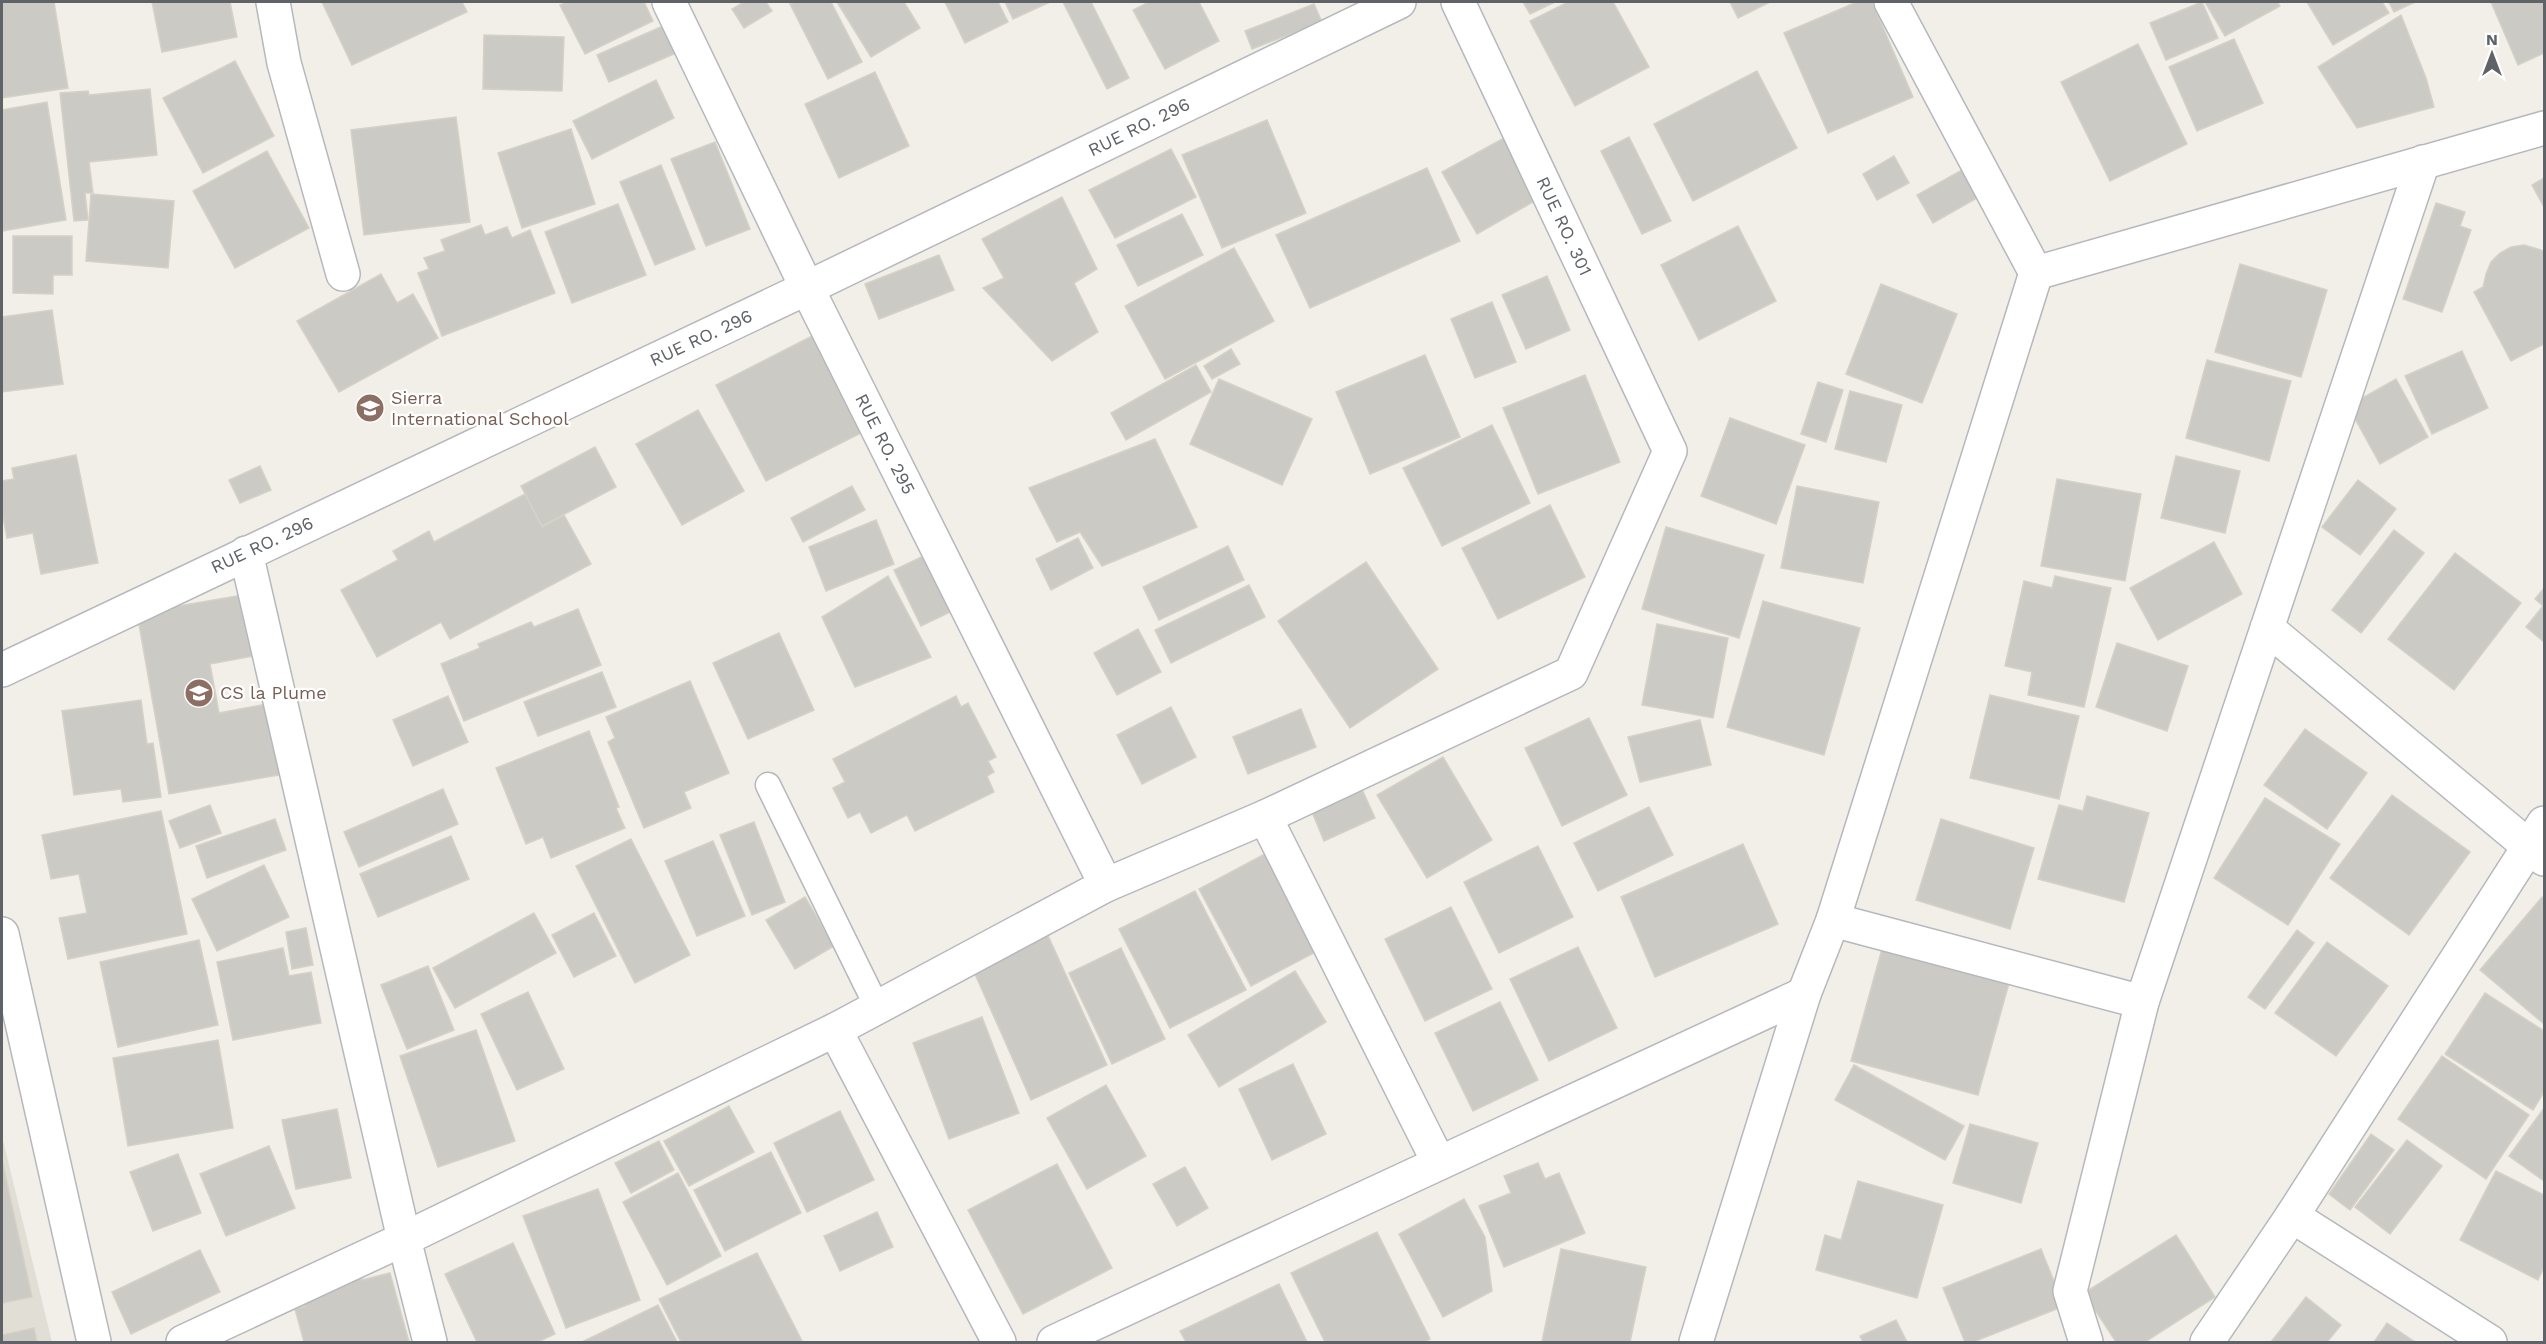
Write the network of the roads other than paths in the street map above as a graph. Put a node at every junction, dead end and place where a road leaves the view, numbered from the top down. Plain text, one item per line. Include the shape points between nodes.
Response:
1 (273, 2) edge
2 (669, 2) edge
3 (1399, 2) edge
4 (1458, 2) edge
5 (1891, 2) edge
6 (2544, 128) edge
7 (2423, 162) junction
8 (2036, 273) junction
9 (343, 274) dead end
10 (807, 288) junction
11 (246, 553) junction
12 (2267, 628) junction
13 (2, 670) edge
14 (768, 785) dead end
15 (1265, 817) junction
16 (2539, 843) edge
17 (1106, 885) junction
18 (1833, 920) junction
19 (2, 934) edge
20 (1804, 994) junction
21 (2142, 1002) junction
22 (877, 1007) junction
23 (835, 1030) junction
24 (1439, 1163) junction
25 (2292, 1216) junction
26 (404, 1239) junction
27 (94, 1342) edge
28 (183, 1342) edge
29 (430, 1342) edge
30 (999, 1342) edge
31 (1054, 1342) edge
32 (1696, 1342) edge
33 (2085, 1342) edge
34 (2207, 1342) edge
35 (2490, 1342) edge

1 - 9 street via 284,63
2 - 10 street, RUE RO. 295
3 - 10 street, RUE RO. 296
4 - 15 street, RUE RO. 301 via 1670,451 1571,673
5 - 8 street
6 - 7 street
7 - 8 street
7 - 12 street
8 - 18 street
10 - 11 street, RUE RO. 296
10 - 17 street, RUE RO. 295
11 - 13 street, RUE RO. 296
11 - 26 street
12 - 16 street
12 - 21 street
14 - 22 lane
15 - 17 street
15 - 24 street
16 - 25 street
17 - 22 street
18 - 20 street
18 - 21 street
19 - 27 street
20 - 24 street
20 - 32 street
21 - 33 street via 2070,1291
22 - 23 street
23 - 26 street
23 - 30 street
24 - 31 street
25 - 34 street
25 - 35 street
26 - 28 street
26 - 29 street

